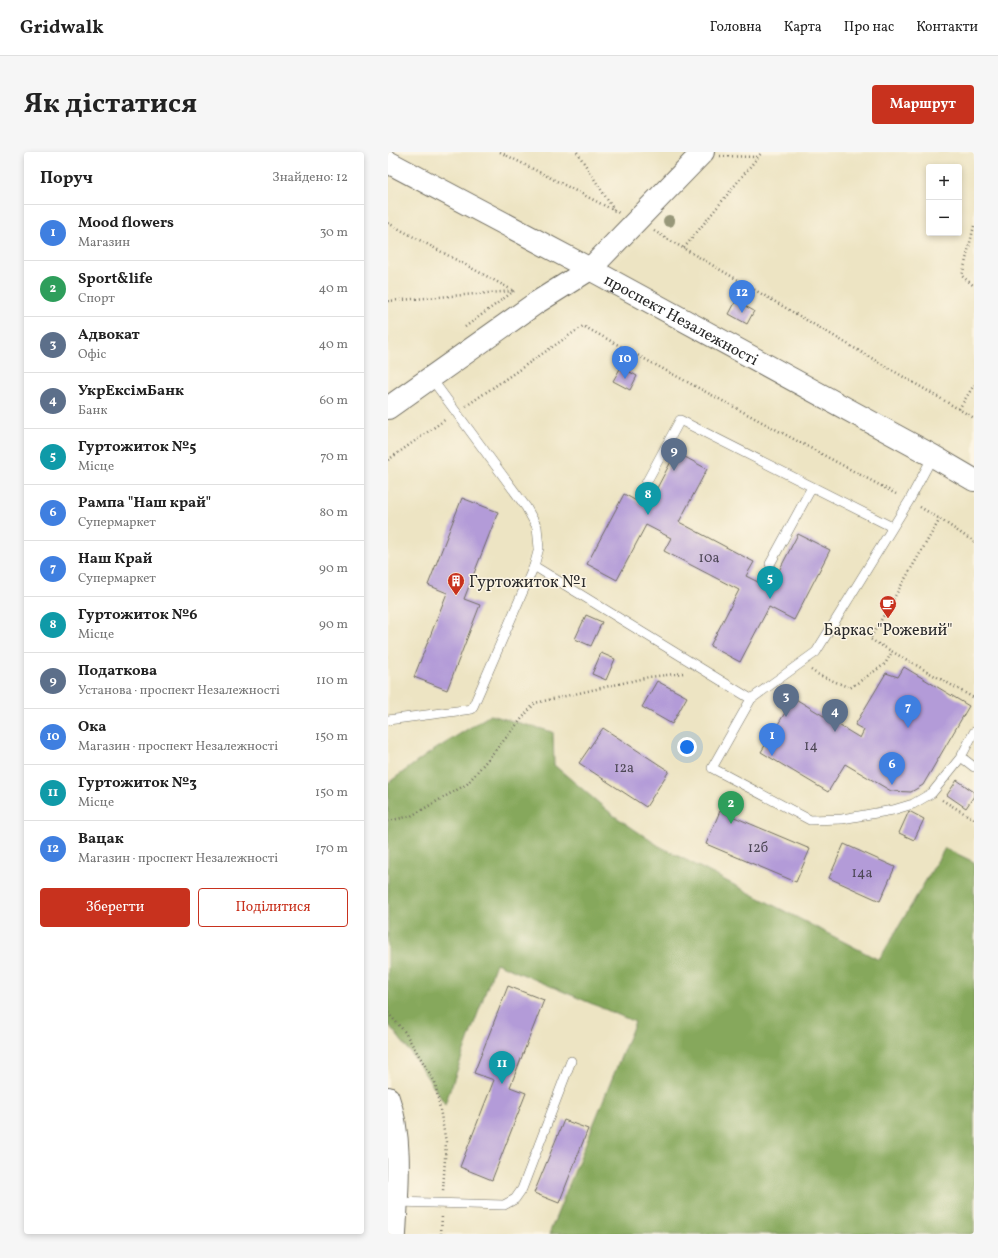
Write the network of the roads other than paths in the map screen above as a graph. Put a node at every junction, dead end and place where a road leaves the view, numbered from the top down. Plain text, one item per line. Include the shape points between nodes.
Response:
1 (702, 154) edge
2 (388, 162) edge
3 (590, 269) junction
4 (430, 377) junction
5 (388, 408) edge
6 (933, 456) junction
7 (974, 479) edge
8 (646, 482) dead end
9 (812, 487) junction
10 (892, 527) junction
11 (770, 564) dead end
12 (534, 566) junction
13 (751, 699) junction
14 (388, 720) edge
15 (974, 732) edge
16 (961, 757) junction
17 (974, 767) edge
18 (571, 1061) dead end
19 (388, 1098) edge
20 (396, 1202) junction
21 (395, 1234) edge

1 - 3 main road
2 - 3 main road, проспект Незалежності
3 - 4 main road via 536,303
3 - 6 main road, проспект Незалежності
4 - 5 main road
4 - 12 lane via 526,507 537,527 539,548
6 - 7 main road, проспект Незалежності
6 - 10 lane
8 - 9 lane via 680,420
9 - 10 lane
9 - 11 lane
10 - 13 lane via 816,652
12 - 13 lane
12 - 14 lane via 472,708
13 - 16 lane via 712,768 810,820 842,819 913,804 932,793
15 - 16 lane
16 - 17 lane
18 - 20 lane via 522,1189 515,1199 504,1206
19 - 20 main road via 397,1143
20 - 21 main road

